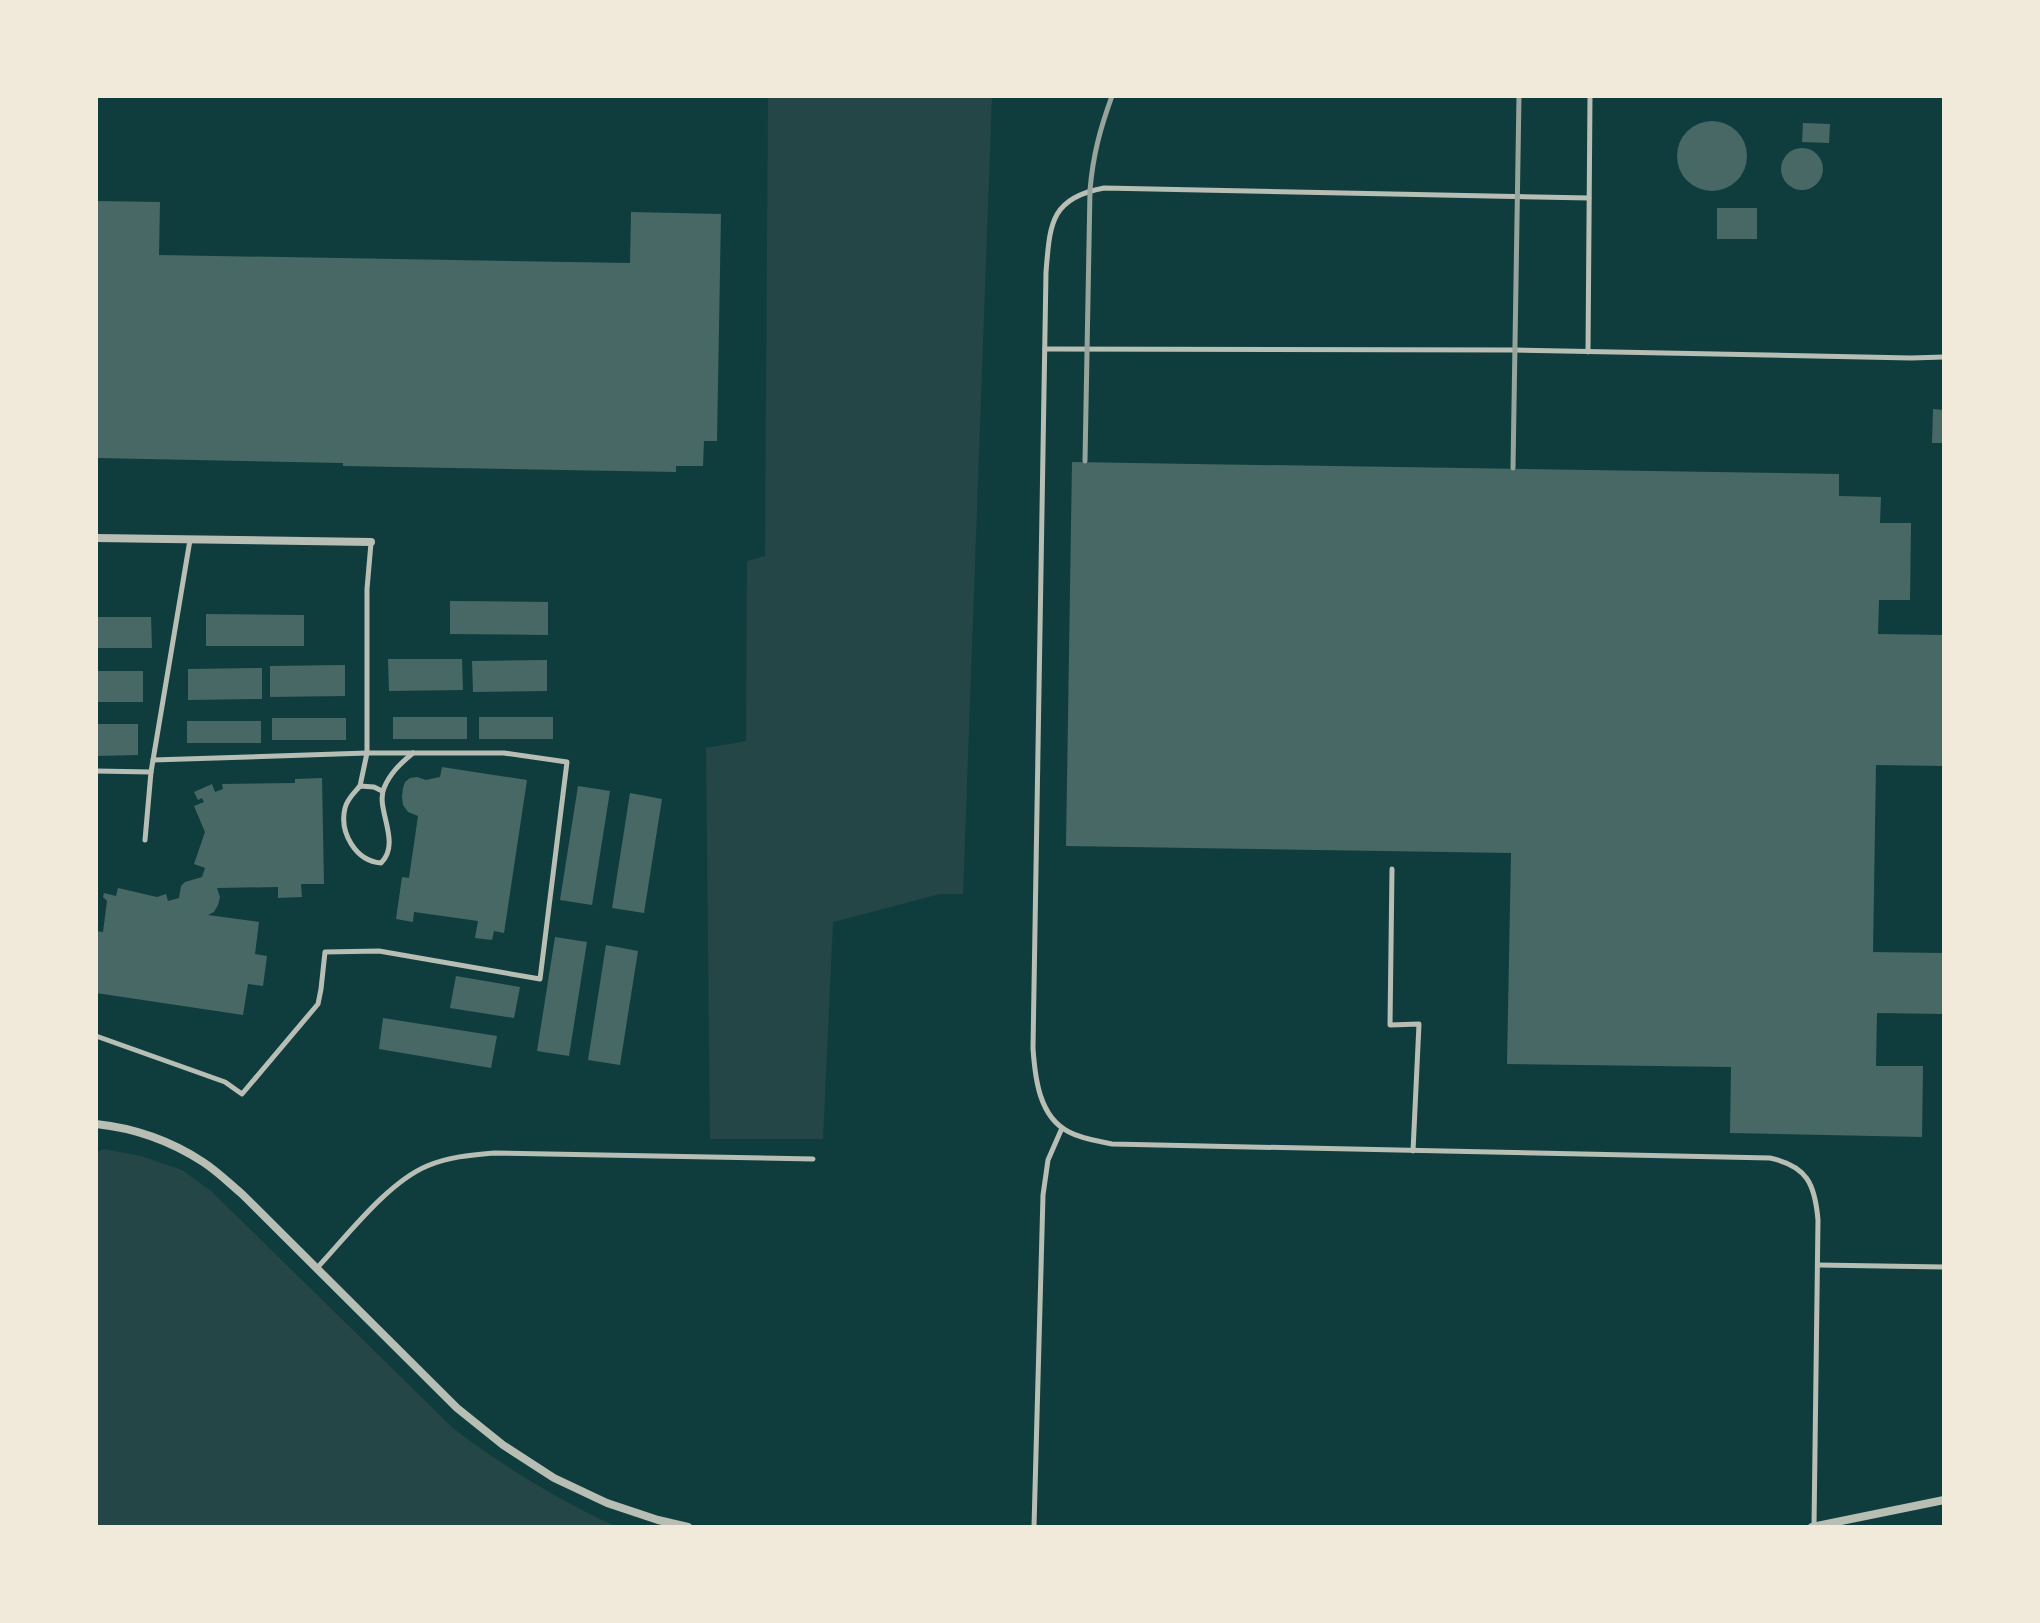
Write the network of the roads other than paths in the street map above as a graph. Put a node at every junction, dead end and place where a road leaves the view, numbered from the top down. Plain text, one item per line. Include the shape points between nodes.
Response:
1 (1590, 96) edge
2 (1589, 198) junction
3 (1045, 349) junction
4 (1588, 352) junction
5 (1944, 357) edge
6 (96, 538) edge
7 (190, 540) junction
8 (371, 542) joint
9 (367, 753) junction
10 (413, 753) junction
11 (153, 760) junction
12 (96, 771) edge
13 (151, 772) junction
14 (360, 786) junction
15 (382, 791) junction
16 (145, 840) dead end
17 (1392, 869) dead end
18 (96, 1036) edge
19 (96, 1124) edge
20 (1062, 1128) junction
21 (1413, 1151) junction
22 (813, 1159) dead end
23 (1818, 1265) junction
24 (1944, 1267) edge
25 (317, 1269) junction
26 (1944, 1500) edge
27 (688, 1527) edge
28 (1034, 1527) edge
29 (1813, 1527) edge

1 - 2 lane
2 - 3 lane via 1090,190 1059,210 1051,229
2 - 4 lane
3 - 4 lane
3 - 20 lane via 1033,1048 1037,1088
4 - 5 lane
6 - 7 street
7 - 8 street
7 - 11 lane
8 - 9 lane
9 - 10 lane
9 - 11 lane
9 - 14 lane
10 - 15 lane
10 - 18 lane via 504,753 567,762 540,979 379,951 325,952 318,1004 242,1094 225,1082
11 - 13 lane
12 - 13 lane
13 - 16 lane
14 - 15 lane
14 - 15 lane via 347,801 346,829 356,851 372,863 387,858 390,844
17 - 21 lane via 1390,1025 1419,1024
19 - 25 street via 160,1139 203,1162
20 - 21 lane via 1112,1144
20 - 28 lane via 1048,1160 1043,1195
21 - 23 lane via 1786,1161 1811,1182
22 - 25 lane via 458,1156 425,1167 395,1187
23 - 24 lane
23 - 29 lane
25 - 27 street via 457,1408 503,1445 607,1503
26 - 29 street

